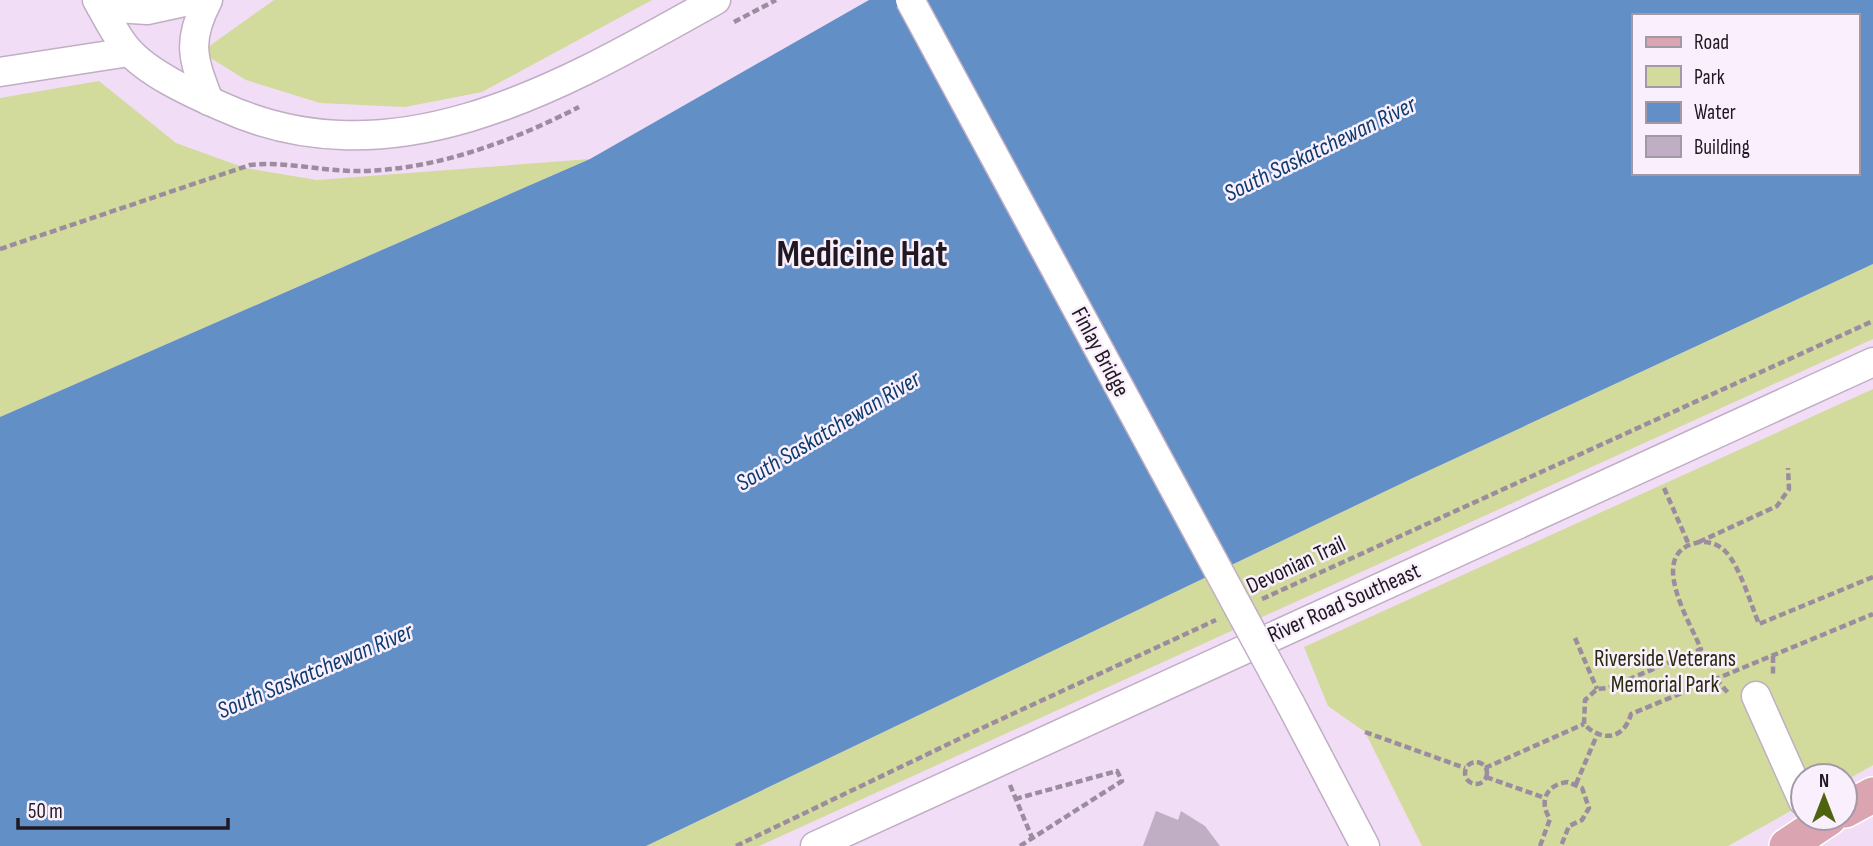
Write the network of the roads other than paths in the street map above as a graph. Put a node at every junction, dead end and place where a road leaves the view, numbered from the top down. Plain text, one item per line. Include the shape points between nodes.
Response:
1 (193, 0) edge
2 (208, 0) edge
3 (716, 0) edge
4 (910, 0) edge
5 (99, 3) edge
6 (130, 52) junction
7 (0, 72) edge
8 (209, 101) junction
9 (1873, 362) edge
10 (1756, 696) dead end
11 (1789, 776) edge
12 (815, 846) edge
13 (1365, 846) edge

1 - 5 street via 148,10
2 - 8 street via 197,23 193,54
3 - 8 street via 524,100 423,128 358,135 311,132 248,117
4 - 13 street, Finlay Bridge, bridge
5 - 6 street
6 - 7 street
6 - 8 street via 178,86
9 - 12 street, River Road Southeast
10 - 11 street

